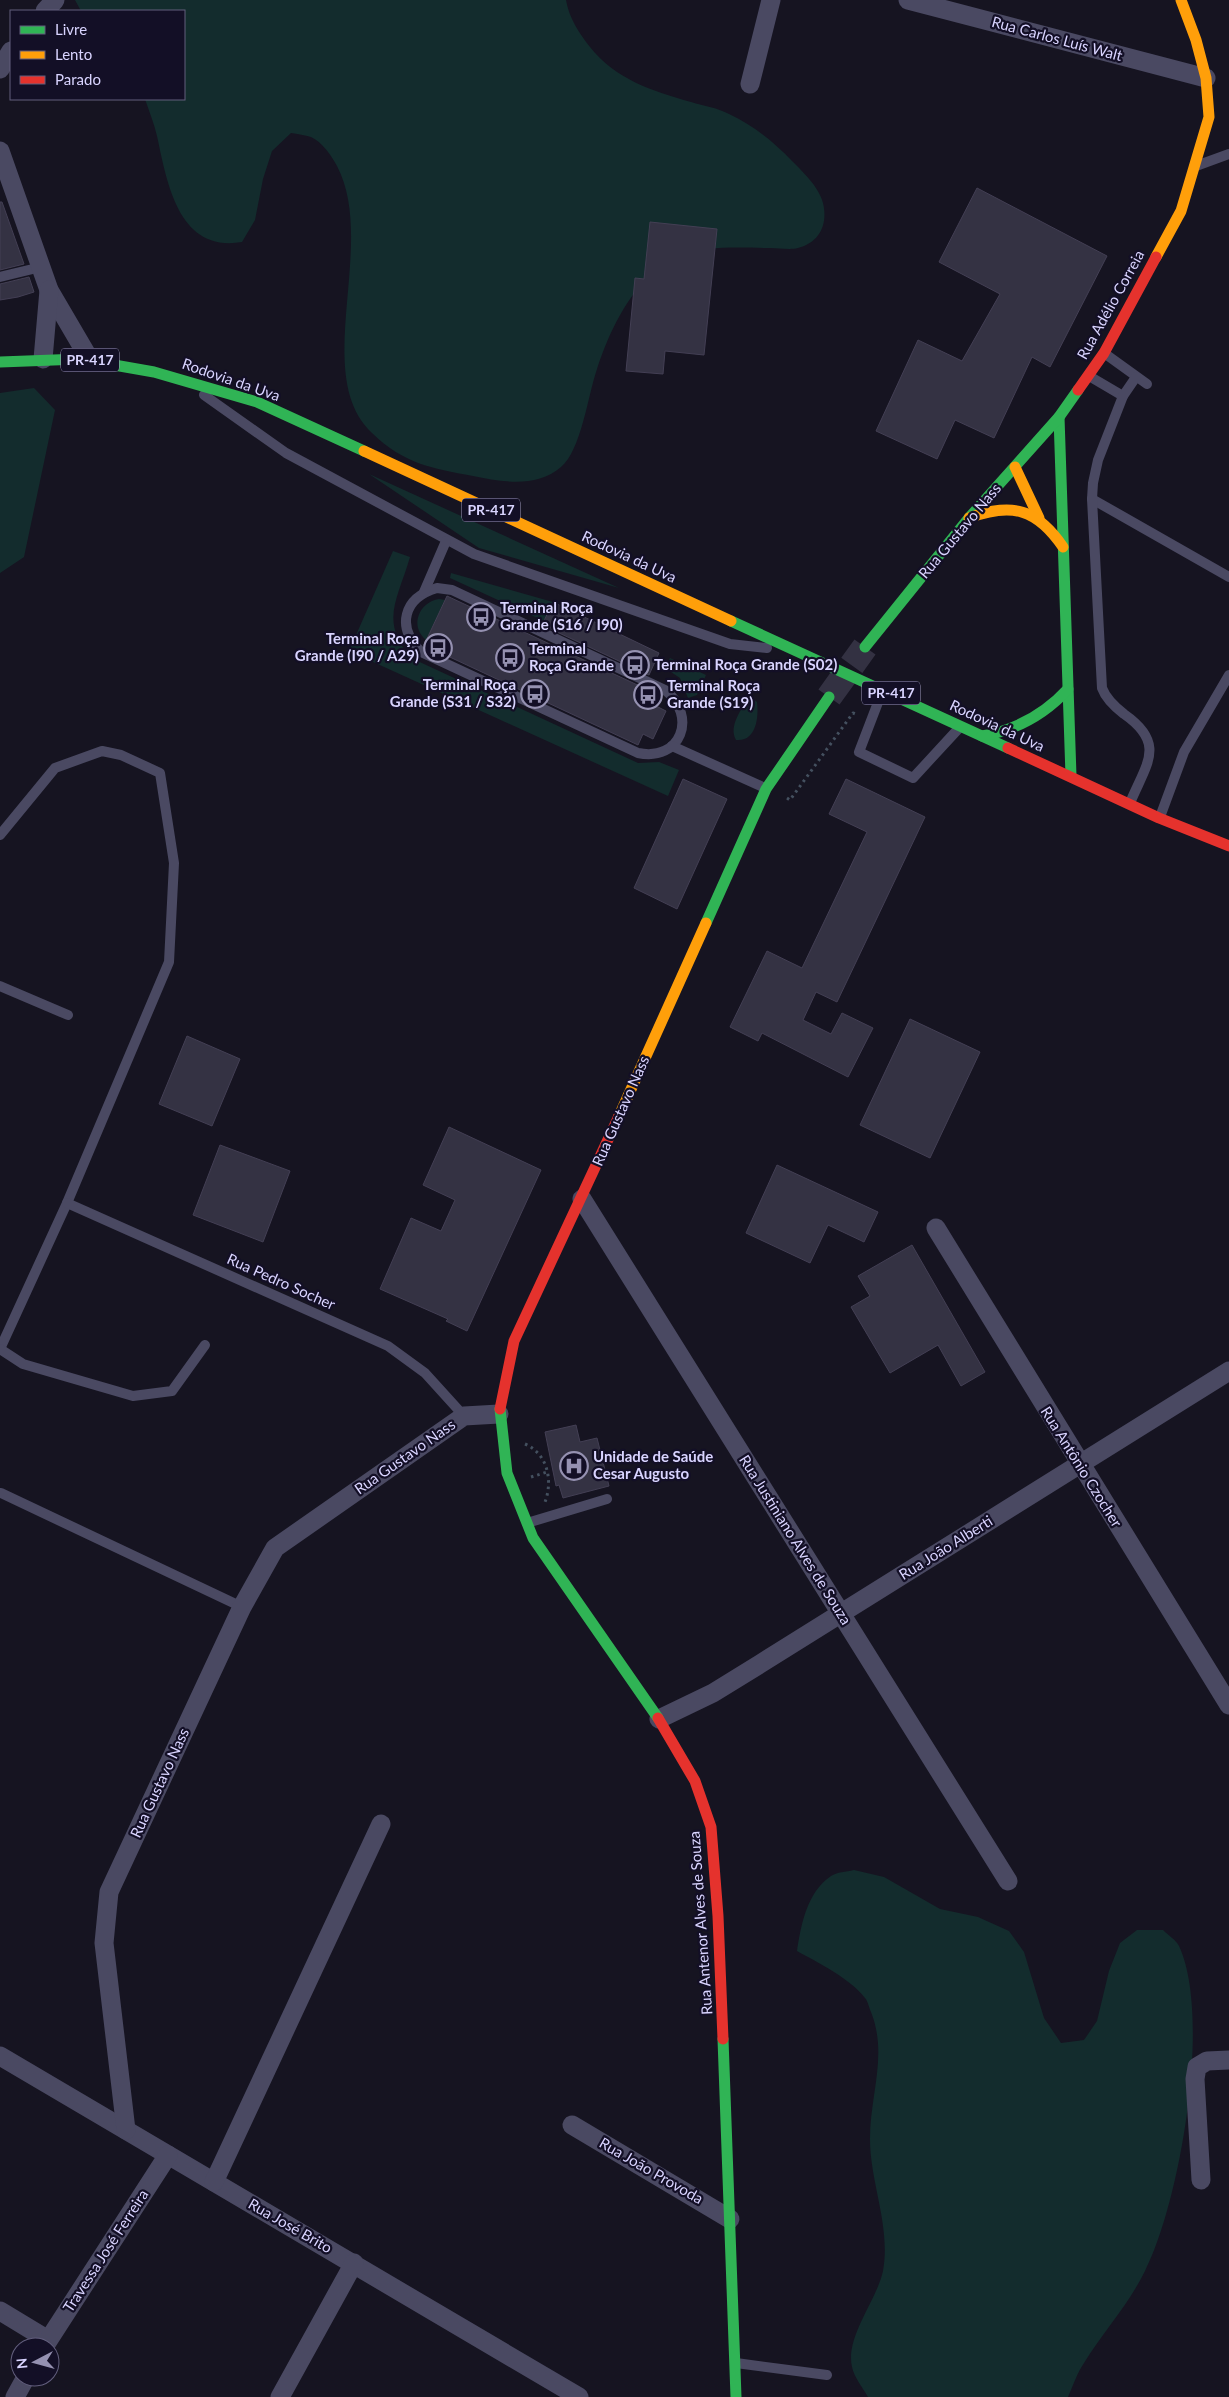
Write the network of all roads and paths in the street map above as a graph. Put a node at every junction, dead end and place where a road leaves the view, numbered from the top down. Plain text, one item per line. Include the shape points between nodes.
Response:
1 (55, 0) edge
2 (771, 0) edge
3 (908, 0) edge
4 (1181, 0) edge
5 (46, 10) edge
6 (10, 53) edge
7 (0, 69) edge
8 (1206, 78) junction
9 (750, 84) dead end
10 (0, 151) edge
11 (1229, 154) edge
12 (1193, 167) junction
13 (41, 267) junction
14 (0, 277) edge
15 (49, 290) junction
16 (1104, 353) junction
17 (44, 359) junction
18 (90, 360) junction
19 (0, 362) edge
20 (1088, 375) junction
21 (178, 377) junction
22 (1136, 378) junction
23 (1148, 384) dead end
24 (1122, 396) junction
25 (1059, 417) junction
26 (1015, 467) junction
27 (1030, 476) dead end
28 (1046, 486) dead end
29 (1062, 495) junction
30 (1092, 499) junction
31 (969, 518) junction
32 (1039, 518) junction
33 (446, 540) junction
34 (1063, 546) junction
35 (1229, 577) edge
36 (424, 592) junction
37 (865, 647) tunnel mouth
38 (800, 652) junction
39 (1229, 675) edge
40 (883, 689) junction
41 (1068, 689) junction
42 (829, 697) tunnel mouth
43 (870, 721) junction
44 (960, 726) junction
45 (982, 736) junction
46 (672, 746) junction
47 (1071, 776) junction
48 (766, 789) junction
49 (1129, 804) junction
50 (1159, 818) junction
51 (0, 836) edge
52 (1229, 846) edge
53 (0, 986) edge
54 (68, 1015) dead end
55 (582, 1200) junction
56 (67, 1203) junction
57 (936, 1228) dead end
58 (205, 1345) dead end
59 (0, 1349) edge
60 (1229, 1371) edge
61 (500, 1414) junction
62 (464, 1416) junction
63 (502, 1442) junction
64 (1080, 1465) junction
65 (1, 1494) edge
66 (607, 1499) dead end
67 (527, 1523) junction
68 (242, 1607) junction
69 (841, 1613) junction
70 (1229, 1705) edge
71 (659, 1719) junction
72 (381, 1824) dead end
73 (1008, 1882) dead end
74 (0, 2056) edge
75 (1229, 2060) edge
76 (572, 2125) dead end
77 (126, 2130) junction
78 (168, 2155) junction
79 (1201, 2180) dead end
80 (214, 2182) junction
81 (730, 2219) junction
82 (354, 2263) junction
83 (0, 2311) edge
84 (37, 2337) edge
85 (50, 2337) edge
86 (735, 2363) junction
87 (827, 2375) dead end
88 (280, 2397) edge
89 (579, 2397) edge
90 (736, 2397) edge

1 - 5 street
2 - 9 street
3 - 8 street, Rua Carlos Luís Walt
4 - 8 main road, Rua Adélio Correia
6 - 7 street
8 - 12 main road, Rua Adélio Correia via 1209,117
10 - 13 street
11 - 12 lane
12 - 16 main road, Rua Adélio Correia via 1181,211
13 - 14 lane
13 - 15 street
15 - 17 street
15 - 18 street
16 - 20 main road, Rua Adélio Correia
16 - 22 lane
17 - 18 main road, Rodovia da Uva / PR-417
17 - 19 main road, Rodovia da Uva / PR-417
18 - 21 main road, Rodovia da Uva / PR-417
20 - 24 lane
20 - 25 main road, Rua Adélio Correia
21 - 33 lane via 286,453
21 - 38 main road, Rodovia da Uva / PR-417 via 257,402
22 - 23 lane
22 - 24 lane
24 - 30 lane via 1098,460
25 - 26 main road, Rua Gustavo Nass
25 - 29 main road
26 - 27 main road
26 - 31 main road, Rua Gustavo Nass
26 - 32 main road
28 - 29 main road
29 - 34 main road
30 - 35 lane
30 - 49 lane via 1100,676 1105,696 1138,723 1150,744 1149,757
31 - 32 main road via 986,510 1004,508
31 - 37 main road, Rua Gustavo Nass
32 - 34 main road
33 - 36 lane
33 - 38 lane via 474,554 730,644
34 - 41 main road
36 - 46 lane via 437,588 452,590 665,690 680,706 683,717 683,728
36 - 46 lane via 413,601 406,614 408,635 421,652 638,753 656,754
38 - 40 main road, Rodovia da Uva / PR-417
39 - 50 lane via 1184,752
40 - 43 lane
40 - 44 main road, Rodovia da Uva / PR-417
41 - 45 main road via 1051,708 1030,722 1015,730
41 - 47 main road
42 - 48 main road, Rua Gustavo Nass
43 - 44 lane via 859,752 913,778
43 - 48 path via 853,713 790,800
44 - 45 main road, Rodovia da Uva / PR-417
45 - 47 main road, Rodovia da Uva / PR-417
46 - 48 lane
47 - 49 main road, Rodovia da Uva / PR-417
48 - 55 main road, Rua Gustavo Nass
49 - 50 main road, Rodovia da Uva / PR-417
50 - 52 main road, Rodovia da Uva / PR-417
51 - 56 lane via 55,768 102,751 121,755 160,773 174,863 170,962
53 - 54 lane
55 - 61 main road, Rua Gustavo Nass via 514,1341
55 - 69 street, Rua Justiniano Alves de Souza
56 - 59 lane
56 - 62 lane, Rua Pedro Socher via 388,1346 425,1373
57 - 64 street, Rua Antônio Czocher
58 - 59 lane via 172,1391 133,1396 23,1364
60 - 64 street, Rua João Alberti
61 - 62 street, Rua Gustavo Nass
61 - 63 main road, Rua Antenor Alves de Souza
62 - 68 street, Rua Gustavo Nass via 275,1548
63 - 67 main road, Rua Antenor Alves de Souza via 507,1473
63 - 67 path via 521,1442 531,1446 541,1455 547,1472 550,1490 541,1513
64 - 69 street, Rua João Alberti
64 - 70 street, Rua Antônio Czocher
65 - 68 lane
66 - 67 lane
67 - 71 main road, Rua Antenor Alves de Souza via 533,1538
68 - 77 street, Rua Gustavo Nass via 109,1892 104,1943
69 - 71 street, Rua João Alberti via 713,1693
69 - 73 street, Rua Justiniano Alves de Souza
71 - 81 main road, Rua Antenor Alves de Souza via 695,1782 712,1828
72 - 80 street
74 - 77 street, Rua José Brito
75 - 79 street via 1207,2061 1197,2067 1194,2079
76 - 81 street, Rua João Provoda
77 - 78 street, Rua José Brito
78 - 80 street, Rua José Brito
78 - 85 street, Travessa José Ferreira
80 - 82 street, Rua José Brito
81 - 86 main road, Rua Antenor Alves de Souza
82 - 88 street
82 - 89 street, Rua José Brito
83 - 84 street
86 - 87 lane
86 - 90 main road, Rua Antenor Alves de Souza

